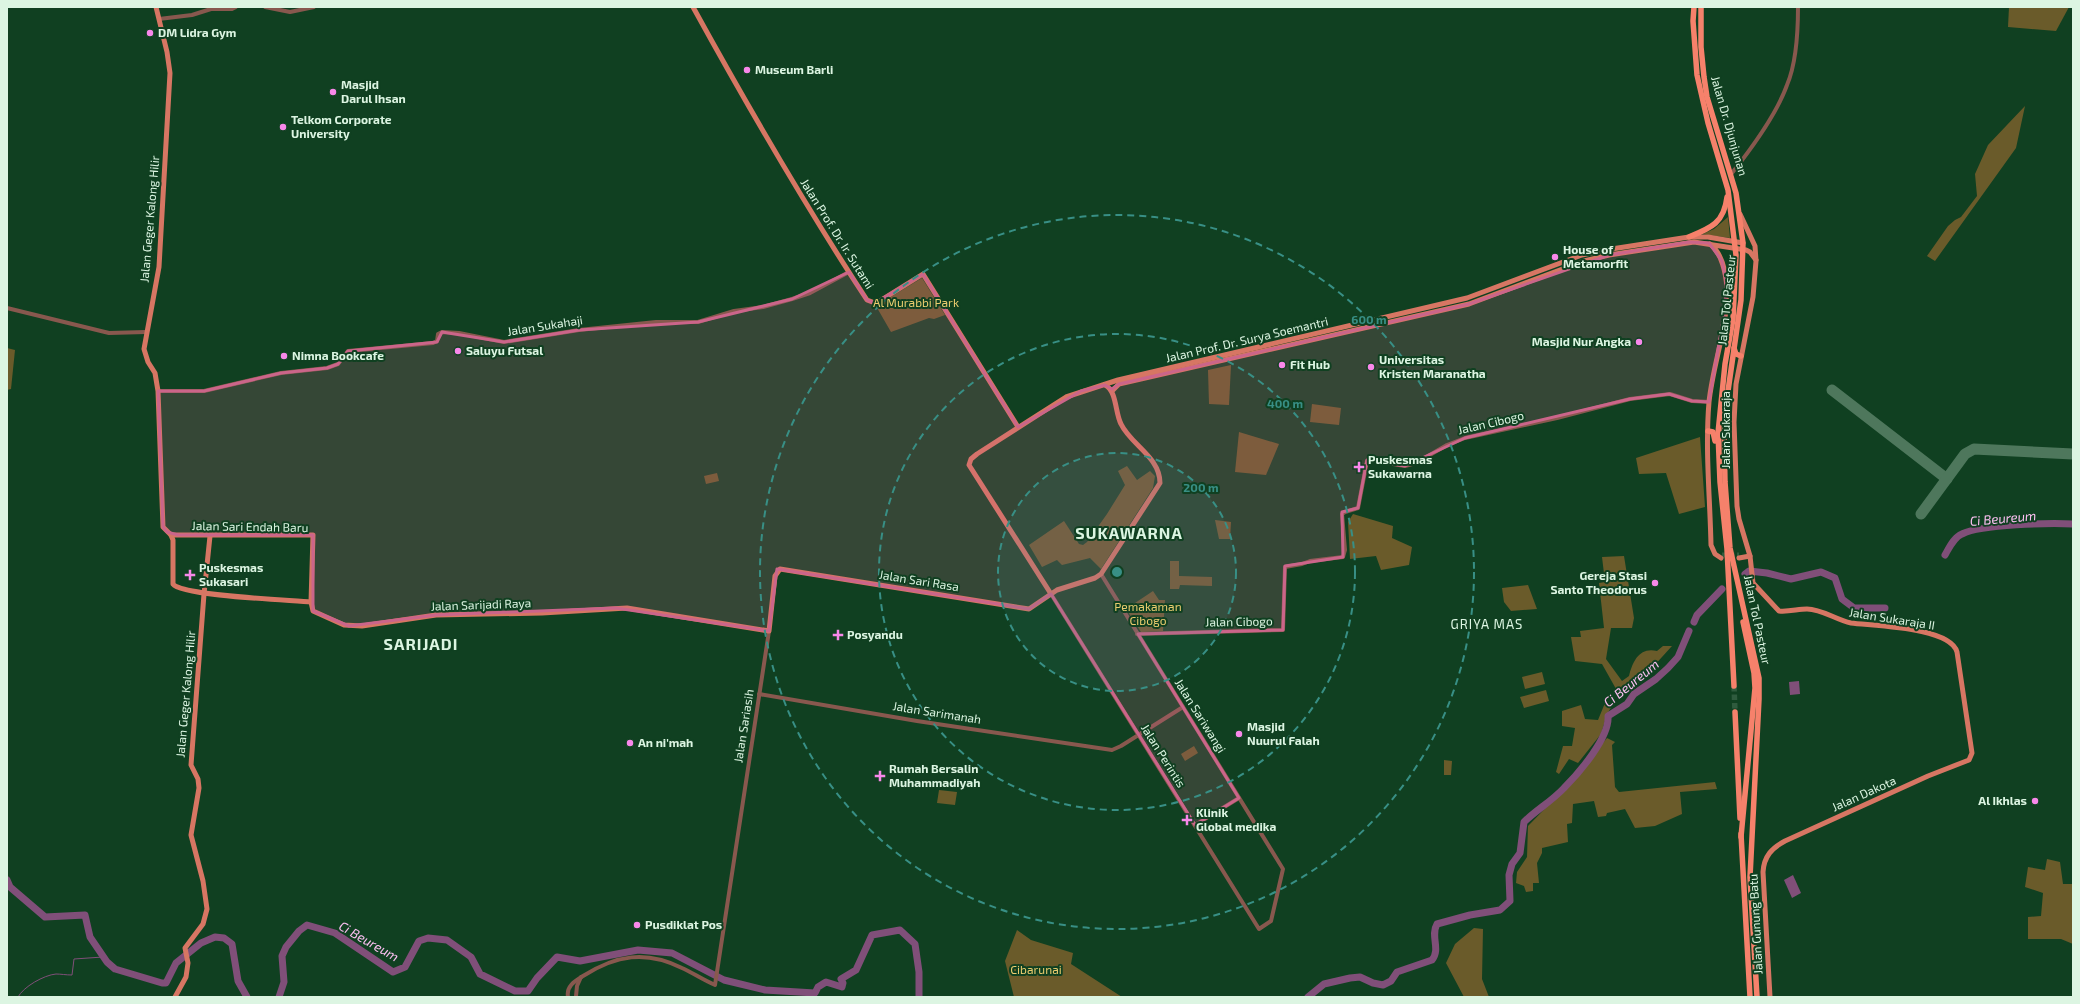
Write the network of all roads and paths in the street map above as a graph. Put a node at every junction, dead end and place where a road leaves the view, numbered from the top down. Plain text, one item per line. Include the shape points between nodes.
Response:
1 (156, 7) edge
2 (236, 7) edge
3 (265, 7) edge
4 (314, 7) edge
5 (693, 7) edge
6 (1694, 7) edge
7 (1701, 7) edge
8 (1798, 7) edge
9 (159, 20) junction
10 (1732, 172) junction
11 (1728, 190) junction
12 (1739, 213) junction
13 (1689, 237) junction
14 (1735, 242) junction
15 (1709, 243) junction
16 (1743, 246) junction
17 (1728, 247) junction
18 (1735, 248) junction
19 (1722, 261) junction
20 (1756, 261) junction
21 (849, 272) junction
22 (7, 308) edge
23 (146, 332) junction
24 (1734, 348) junction
25 (1740, 358) junction
26 (1732, 362) junction
27 (1105, 385) junction
28 (158, 391) junction
29 (1112, 391) junction
30 (1710, 402) junction
31 (1018, 427) junction
32 (1708, 430) junction
33 (1719, 469) junction
34 (210, 536) junction
35 (172, 537) junction
36 (1727, 549) junction
37 (1750, 556) junction
38 (1722, 557) dead end
39 (1740, 557) tunnel mouth
40 (780, 569) joint
41 (1100, 574) junction
42 (1752, 576) joint
43 (204, 594) junction
44 (1051, 594) junction
45 (311, 602) junction
46 (768, 631) junction
47 (1137, 634) junction
48 (1734, 686) tunnel mouth
49 (759, 694) junction
50 (1183, 707) junction
51 (1735, 712) tunnel mouth
52 (1138, 735) junction
53 (1970, 760) joint
54 (1239, 798) junction
55 (1195, 825) junction
56 (1741, 837) junction
57 (1769, 852) joint
58 (1259, 929) joint
59 (581, 977) junction
60 (576, 996) edge
61 (175, 997) edge
62 (568, 997) edge
63 (1750, 997) edge
64 (1757, 997) edge
65 (1770, 997) edge

1 - 9 main road, Jalan Geger Kalong Hilir
2 - 9 street via 211,9
3 - 4 street via 290,12
5 - 21 main road, Jalan Prof. Dr. Ir. Sutami via 790,178
6 - 11 highway, Jalan Dr. Djunjunan via 1698,81
7 - 10 highway, Jalan Dr. Djunjunan via 1701,47 1707,97
8 - 10 street via 1798,25 1788,84 1776,111
9 - 23 main road, Jalan Geger Kalong Hilir via 170,73 159,267
10 - 12 highway, Jalan Dr. Djunjunan
11 - 13 highway via 1726,205 1719,221
11 - 14 highway, Jalan Dr. Djunjunan
12 - 16 highway, Jalan Dr. Djunjunan
12 - 20 main road, Jalan Sukaraja via 1753,242
13 - 14 main road, Jalan Prof. Dr. Surya Soemantri via 1708,237
13 - 27 main road, Jalan Prof. Dr. Surya Soemantri via 1652,241 1588,254 1467,298
14 - 16 main road, Jalan Prof. Dr. Surya Soemantri
14 - 18 highway, Jalan Dr. Djunjunan
15 - 17 main road, Jalan Prof. Dr. Surya Soemantri
15 - 19 main road
15 - 29 main road, Jalan Prof. Dr. Surya Soemantri via 1679,244 1596,258 1469,304 1119,384
16 - 18 main road, Jalan Prof. Dr. Surya Soemantri
16 - 20 main road
16 - 24 highway, Jalan Tol Pasteur via 1743,279
17 - 18 main road, Jalan Prof. Dr. Surya Soemantri
17 - 19 main road
18 - 33 highway, Jalan Tol Pasteur via 1733,319 1720,404
19 - 30 main road via 1727,296
20 - 25 main road, Jalan Sukaraja via 1753,297
21 - 28 street, Jalan Sukahaji via 810,293 792,299 734,311 698,322 656,322 579,330 504,342 442,332 438,334 437,341 433,342 348,351 338,364 327,368 281,373 208,391
21 - 31 main road, Jalan Prof. Dr. Ir. Sutami via 867,300 875,303 923,274
22 - 23 street via 109,333
23 - 28 main road, Jalan Geger Kalong Hilir via 144,353 154,371
24 - 25 highway
24 - 26 highway, Jalan Tol Pasteur
25 - 26 highway
25 - 37 main road, Jalan Sukaraja via 1734,422 1741,525
26 - 64 highway, Jalan Tol Pasteur via 1724,432 1730,548 1758,678 1759,700 1750,877
27 - 29 main road
27 - 31 main road, Jalan Prof. Dr. Surya Soemantri via 1066,397
28 - 35 main road, Jalan Geger Kalong Hilir via 163,526
29 - 41 main road via 1121,424 1130,438 1154,463 1160,482
30 - 32 main road
30 - 47 street, Jalan Cibogo via 1692,401 1670,394 1630,398 1557,418 1465,438 1405,466 1368,461 1358,508 1342,514 1345,550 1343,556 1310,560 1285,567 1284,630
31 - 44 main road, Jalan Prof. Dr. Surya Soemantri via 977,454 969,464
32 - 33 highway via 1715,436
32 - 38 main road via 1713,552
33 - 36 highway, Jalan Tol Pasteur
34 - 35 main road, Jalan Sari Endah Baru
34 - 43 main road, Jalan Geger Kalong Hilir
34 - 45 main road, Jalan Sari Endah Baru via 314,535
35 - 43 main road, Jalan Geger Kalong Hilir via 173,586
36 - 48 highway, Jalan Tol Pasteur
36 - 56 highway via 1755,688
37 - 39 main road
37 - 42 main road, Jalan Sukaraja
40 - 44 main road, Jalan Sari Rasa via 1029,609
40 - 46 main road, Jalan Sariasih via 775,576
41 - 44 main road, Jalan Sari Rasa
41 - 47 street, Jalan Sariwangi
42 - 53 main road, Jalan Sukaraja II via 1757,589 1779,611 1812,610 1841,620 1904,628 1940,636 1951,642 1957,652 1972,753
43 - 45 main road
43 - 61 main road, Jalan Geger Kalong Hilir via 190,765 200,788 191,834 208,909 203,924 187,943 186,977
44 - 52 street, Jalan Perintis
45 - 46 main road, Jalan Sarijadi Raya via 314,613 349,626 365,626 436,615 542,613 616,608
46 - 49 street, Jalan Sariasih
47 - 50 street, Jalan Sariwangi
49 - 52 street, Jalan Sarimanah via 1112,750
49 - 59 street, Jalan Sariasih via 715,983 681,968 638,956 613,960
50 - 52 street
50 - 54 street, Jalan Sariwangi
51 - 56 highway
52 - 55 street, Jalan Perintis
53 - 57 main road, Jalan Dakota via 1785,841
54 - 55 street
54 - 58 street, Jalan Sariwangi via 1283,869 1271,921
55 - 58 street, Jalan Perintis
56 - 63 highway
57 - 65 main road, Jalan Gunung Batu via 1764,861 1763,872
59 - 60 street
59 - 62 street via 570,986
60 - 62 street

